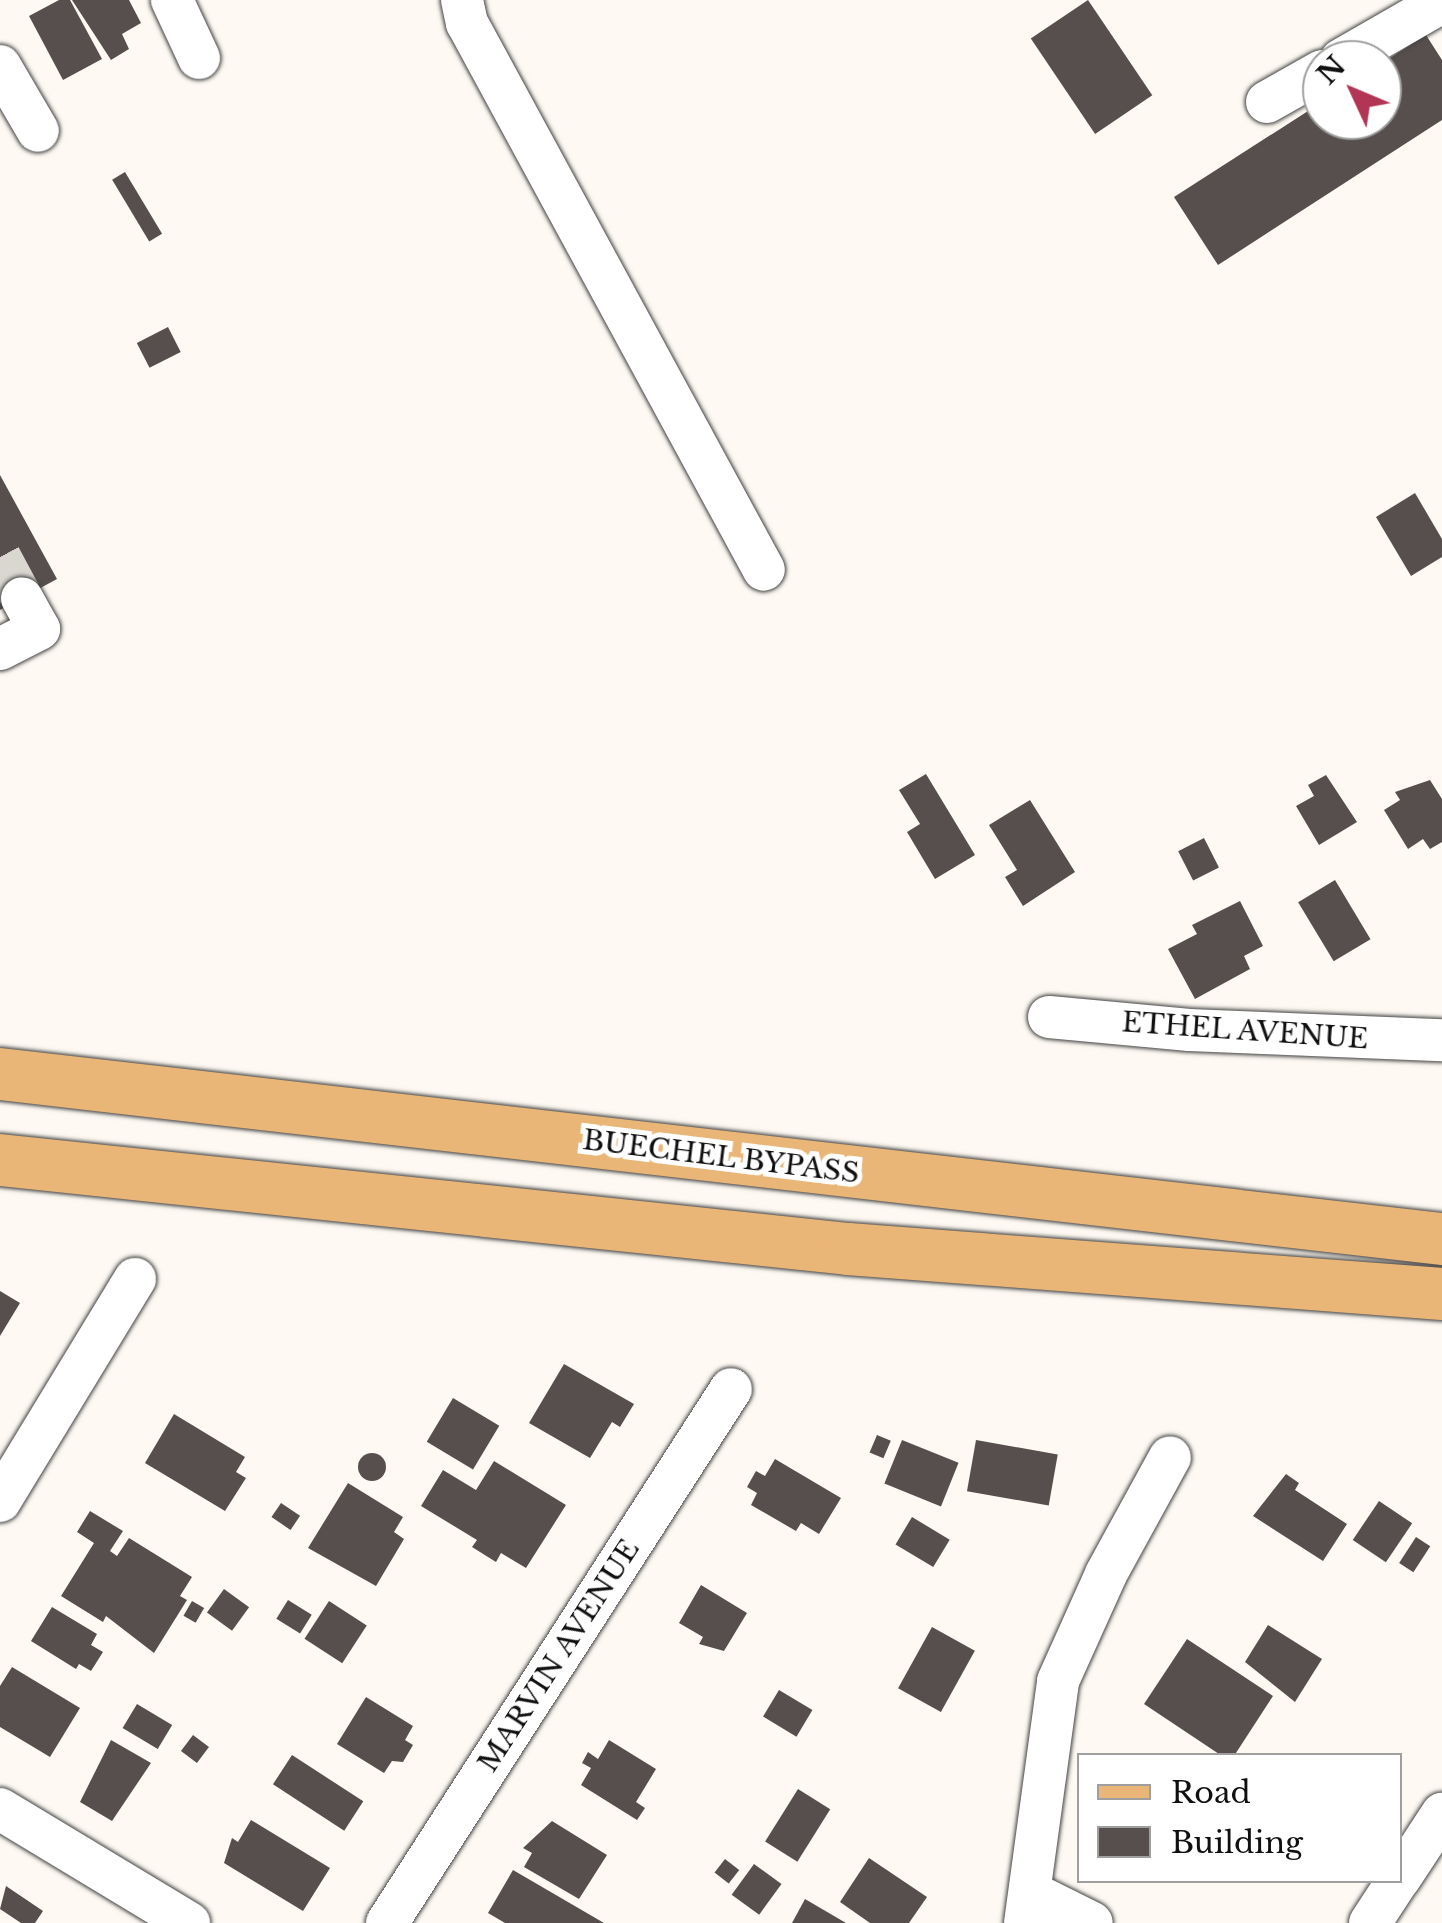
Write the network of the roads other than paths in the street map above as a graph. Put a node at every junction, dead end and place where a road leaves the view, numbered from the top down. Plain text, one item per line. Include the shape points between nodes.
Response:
1 (172, 0) edge
2 (462, 0) edge
3 (1442, 2) edge
4 (1376, 40) edge
5 (199, 58) dead end
6 (0, 66) edge
7 (1302, 82) edge
8 (1268, 102) dead end
9 (38, 131) dead end
10 (764, 570) dead end
11 (22, 598) tunnel mouth
12 (0, 649) edge
13 (1049, 1017) dead end
14 (1442, 1040) edge
15 (0, 1074) edge
16 (0, 1160) edge
17 (1442, 1239) edge
18 (135, 1279) dead end
19 (1442, 1294) edge
20 (731, 1390) dead end
21 (1170, 1457) dead end
22 (0, 1502) edge
23 (0, 1809) edge
24 (1442, 1814) edge
25 (1402, 1875) edge
26 (1397, 1883) edge
27 (1028, 1908) edge
28 (189, 1923) edge
29 (386, 1923) edge
30 (1092, 1923) edge
31 (1370, 1923) edge

1 - 5 street
2 - 10 street via 468,23
3 - 4 street
6 - 9 street
7 - 8 street
11 - 12 street via 40,628
13 - 14 street, ETHEL AVENUE
15 - 17 main road, BUECHEL BYPASS
16 - 19 main road via 848,1249
18 - 22 street
20 - 29 street, MARVIN AVENUE
21 - 27 street via 1058,1681
23 - 28 street
24 - 25 street
26 - 31 street
27 - 30 street

